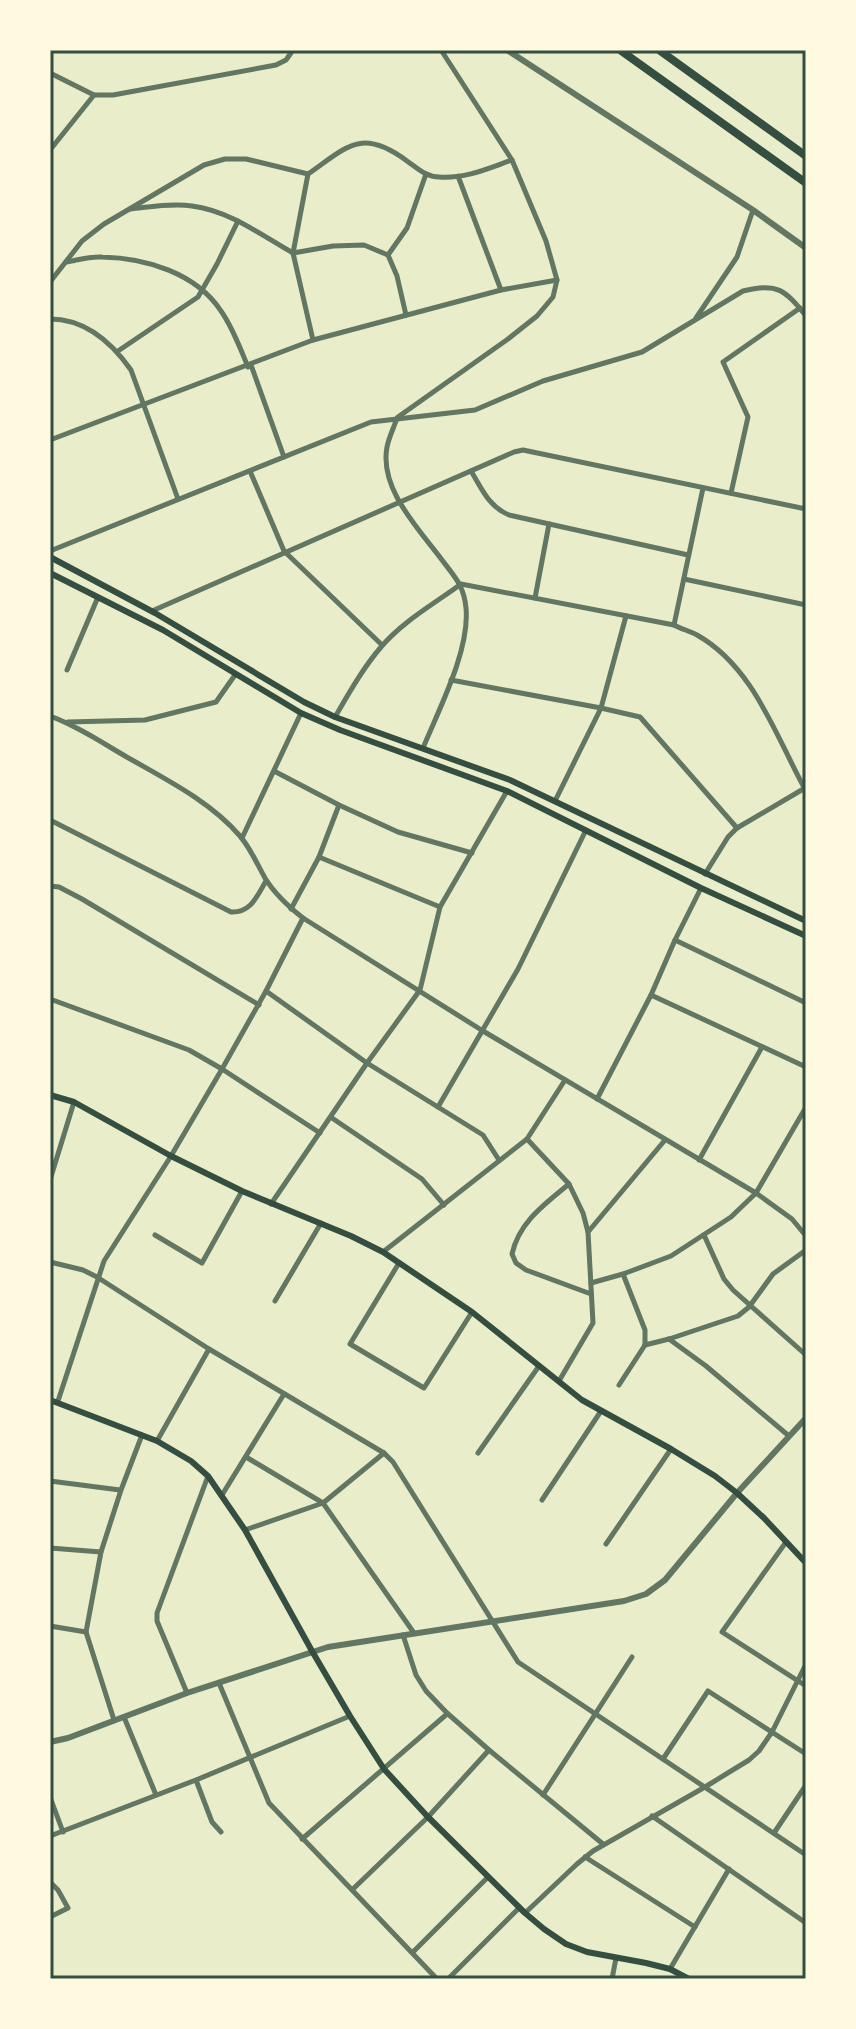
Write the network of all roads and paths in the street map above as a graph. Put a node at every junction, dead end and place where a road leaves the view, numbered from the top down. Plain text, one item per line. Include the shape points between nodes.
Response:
1 (293, 50) edge
2 (441, 50) edge
3 (509, 50) edge
4 (620, 50) edge
5 (659, 50) edge
6 (50, 73) edge
7 (94, 95) junction
8 (50, 150) edge
9 (806, 156) edge
10 (512, 160) junction
11 (308, 174) junction
12 (426, 174) junction
13 (458, 176) junction
14 (806, 183) edge
15 (127, 209) junction
16 (753, 210) junction
17 (238, 221) junction
18 (806, 248) edge
19 (293, 253) junction
20 (388, 255) junction
21 (66, 262) junction
22 (557, 280) junction
23 (50, 282) edge
24 (203, 290) junction
25 (501, 290) junction
26 (800, 308) junction
27 (406, 315) junction
28 (806, 316) edge
29 (50, 319) edge
30 (693, 322) junction
31 (313, 340) junction
32 (118, 351) junction
33 (250, 366) junction
34 (145, 405) junction
35 (397, 418) junction
36 (50, 440) edge
37 (284, 457) junction
38 (250, 471) junction
39 (471, 471) junction
40 (703, 488) junction
41 (731, 493) junction
42 (178, 499) junction
43 (398, 501) junction
44 (806, 509) edge
45 (549, 524) junction
46 (50, 551) edge
47 (284, 551) junction
48 (688, 555) junction
49 (50, 557) edge
50 (50, 573) edge
51 (684, 579) junction
52 (461, 584) junction
53 (99, 596) junction
54 (535, 598) junction
55 (798, 604) junction
56 (806, 605) edge
57 (152, 611) junction
58 (806, 611) edge
59 (626, 616) junction
60 (139, 617) junction
61 (674, 625) junction
62 (382, 645) junction
63 (67, 670) dead end
64 (235, 675) junction
65 (451, 680) junction
66 (601, 708) junction
67 (301, 713) junction
68 (50, 716) edge
69 (335, 717) junction
70 (67, 722) junction
71 (423, 748) junction
72 (274, 771) junction
73 (806, 789) edge
74 (507, 791) junction
75 (555, 801) junction
76 (339, 805) junction
77 (550, 811) junction
78 (50, 820) edge
79 (737, 828) junction
80 (586, 829) junction
81 (242, 838) junction
82 (472, 853) junction
83 (319, 857) junction
84 (705, 874) junction
85 (266, 881) junction
86 (50, 886) edge
87 (701, 888) junction
88 (440, 907) junction
89 (291, 909) junction
90 (303, 918) junction
91 (806, 921) edge
92 (806, 936) edge
93 (675, 940) junction
94 (420, 990) junction
95 (266, 991) junction
96 (651, 995) junction
97 (50, 999) edge
98 (806, 1003) edge
99 (259, 1005) junction
100 (483, 1031) junction
101 (762, 1047) junction
102 (367, 1063) junction
103 (806, 1067) edge
104 (222, 1069) junction
105 (565, 1080) junction
106 (50, 1095) edge
107 (597, 1099) junction
108 (74, 1102) junction
109 (438, 1107) junction
110 (806, 1107) edge
111 (332, 1118) junction
112 (320, 1133) junction
113 (527, 1139) junction
114 (665, 1140) junction
115 (171, 1156) junction
116 (499, 1160) junction
117 (699, 1160) junction
118 (50, 1180) edge
119 (569, 1184) junction
120 (242, 1191) junction
121 (756, 1193) junction
122 (271, 1204) junction
123 (444, 1205) junction
124 (321, 1223) junction
125 (588, 1232) junction
126 (155, 1235) dead end
127 (704, 1235) junction
128 (806, 1236) edge
129 (806, 1250) edge
130 (383, 1252) junction
131 (50, 1262) edge
132 (399, 1263) junction
133 (623, 1274) junction
134 (97, 1277) junction
135 (591, 1283) junction
136 (591, 1294) junction
137 (275, 1301) dead end
138 (749, 1307) junction
139 (472, 1312) junction
140 (669, 1339) junction
141 (645, 1345) junction
142 (209, 1349) junction
143 (806, 1355) edge
144 (539, 1366) junction
145 (559, 1381) junction
146 (619, 1385) dead end
147 (284, 1394) junction
148 (54, 1401) edge
149 (601, 1411) junction
150 (806, 1418) edge
151 (142, 1434) junction
152 (789, 1436) junction
153 (157, 1441) junction
154 (671, 1449) junction
155 (384, 1453) junction
156 (478, 1453) dead end
157 (246, 1457) junction
158 (208, 1476) junction
159 (50, 1481) edge
160 (121, 1490) junction
161 (737, 1493) junction
162 (222, 1495) junction
163 (542, 1500) dead end
164 (323, 1503) junction
165 (245, 1530) junction
166 (786, 1542) junction
167 (606, 1544) dead end
168 (50, 1548) edge
169 (101, 1552) junction
170 (806, 1563) edge
171 (494, 1620) junction
172 (50, 1626) edge
173 (86, 1632) junction
174 (414, 1633) junction
175 (403, 1635) junction
176 (312, 1651) junction
177 (632, 1657) dead end
178 (806, 1664) edge
179 (797, 1681) junction
180 (219, 1683) junction
181 (806, 1686) edge
182 (187, 1693) junction
183 (447, 1713) junction
184 (595, 1713) junction
185 (350, 1716) junction
186 (124, 1717) junction
187 (114, 1720) junction
188 (772, 1732) junction
189 (50, 1742) edge
190 (489, 1750) junction
191 (806, 1754) edge
192 (251, 1758) junction
193 (663, 1759) junction
194 (384, 1769) junction
195 (196, 1780) junction
196 (806, 1785) edge
197 (705, 1787) junction
198 (156, 1795) junction
199 (543, 1795) junction
200 (50, 1797) edge
201 (652, 1816) junction
202 (428, 1817) junction
203 (63, 1832) junction
204 (221, 1832) dead end
205 (774, 1833) junction
206 (50, 1836) edge
207 (302, 1839) junction
208 (603, 1844) junction
209 (806, 1855) edge
210 (585, 1857) junction
211 (729, 1869) junction
212 (488, 1877) junction
213 (50, 1882) edge
214 (353, 1889) junction
215 (522, 1911) junction
216 (50, 1917) edge
217 (806, 1923) edge
218 (695, 1927) junction
219 (413, 1952) junction
220 (616, 1958) junction
221 (670, 1969) junction
222 (437, 1979) edge
223 (448, 1979) edge
224 (612, 1979) edge
225 (689, 1979) edge

1 - 7 street via 276,65
2 - 10 street
3 - 16 street
4 - 14 highway
5 - 9 highway
6 - 7 street
7 - 8 street
10 - 13 street
10 - 22 street
11 - 12 street via 350,145 369,142
11 - 15 street via 225,159 204,165
11 - 19 street
12 - 13 street
12 - 20 street via 407,228
13 - 25 street
15 - 17 street via 192,206
15 - 21 street via 82,241
16 - 18 street
16 - 30 street via 737,257
17 - 19 street
17 - 24 street
19 - 20 street via 364,245
19 - 31 street
20 - 27 street
21 - 23 street
21 - 24 street via 130,259 159,266
22 - 25 street
22 - 35 street via 553,297 537,316
24 - 32 street
24 - 33 street via 220,309
25 - 27 street
26 - 28 street
26 - 30 street via 774,287 762,286 743,291
26 - 41 street via 723,362 748,417
27 - 31 street
29 - 32 street via 84,327
30 - 35 street via 642,352 543,381 475,410
31 - 33 street
32 - 34 street
33 - 34 street
33 - 37 street
34 - 36 street
34 - 42 street
35 - 37 street via 371,422
35 - 43 street via 387,449
37 - 38 street
38 - 42 street
38 - 47 street
39 - 40 street via 523,450
39 - 43 street
39 - 45 street via 497,510
40 - 41 street
40 - 48 street
41 - 44 street
42 - 46 street
43 - 47 street
43 - 52 street
45 - 48 street
45 - 54 street
47 - 57 street
47 - 62 street
48 - 51 street
49 - 57 main road
50 - 53 main road
51 - 55 street
51 - 61 street
52 - 54 street
52 - 62 street
52 - 65 street via 465,636
53 - 60 main road
53 - 63 street
54 - 59 street
55 - 56 street
55 - 58 street
57 - 60 main road
57 - 69 main road
59 - 61 street
59 - 66 street
60 - 64 main road
61 - 73 street via 710,644 739,671
62 - 69 street
64 - 67 main road
64 - 70 street via 216,702 145,720
65 - 66 street
65 - 71 street
66 - 75 street
66 - 79 street via 640,717
67 - 72 street
67 - 74 main road
68 - 70 street
69 - 71 main road
70 - 81 street via 205,804
71 - 75 main road
72 - 76 street
72 - 81 street
73 - 79 street
74 - 77 main road
74 - 82 street
75 - 77 main road
75 - 84 main road
76 - 82 street via 398,832
76 - 83 street
77 - 80 main road
78 - 85 street via 231,912 250,908
79 - 84 street
80 - 87 main road
80 - 100 street
81 - 85 street
82 - 88 street
83 - 88 street
83 - 89 street
84 - 91 main road
85 - 89 street
86 - 99 street via 82,899
87 - 92 main road
87 - 93 street
88 - 94 street
89 - 90 street
90 - 94 street
90 - 95 street
93 - 96 street
93 - 98 street
94 - 100 street
94 - 102 street
95 - 99 street
95 - 102 street
96 - 101 street
96 - 107 street
97 - 104 street via 189,1050
99 - 104 street
100 - 105 street
100 - 109 street
101 - 103 street
101 - 117 street
102 - 109 street
102 - 111 street
104 - 112 street
104 - 115 street
105 - 107 street
105 - 113 street
106 - 108 main road
107 - 114 street
108 - 115 main road
108 - 118 street
109 - 116 street via 483,1135
110 - 121 street
111 - 112 street
111 - 123 street via 422,1179
112 - 122 street
113 - 116 street
113 - 119 street
114 - 117 street
114 - 125 street
115 - 120 main road
115 - 134 street
116 - 123 street
117 - 121 street
119 - 125 street
119 - 136 street via 529,1219 512,1254 526,1270
120 - 122 main road
120 - 126 street via 202,1263
121 - 127 street
121 - 128 street
122 - 124 main road
123 - 130 street
124 - 130 main road
124 - 137 street
125 - 135 street
127 - 133 street via 671,1256
127 - 138 street via 724,1279
129 - 138 street via 773,1274
130 - 132 main road
131 - 134 street
132 - 139 main road
132 - 139 street via 350,1344 424,1388
133 - 135 street
133 - 141 street via 645,1330
134 - 142 street
134 - 148 street
135 - 136 street
136 - 145 street via 593,1323
138 - 140 street via 738,1316
138 - 143 street
139 - 144 main road
140 - 141 street
140 - 152 street
141 - 146 street
142 - 147 street
142 - 153 street
144 - 145 main road
144 - 156 street
145 - 149 main road
147 - 155 street
147 - 157 street
148 - 151 main road
149 - 154 main road
149 - 163 street
150 - 152 street
151 - 153 main road
151 - 160 street
152 - 161 street
153 - 158 main road
154 - 161 main road
154 - 167 street
155 - 164 street
155 - 171 street
157 - 162 street
157 - 164 street
158 - 162 main road
158 - 182 street via 157,1613
159 - 160 street
160 - 169 street
161 - 166 main road
161 - 171 street via 673,1572 646,1594
162 - 165 main road
164 - 165 street
164 - 174 street
165 - 176 main road
166 - 170 main road
166 - 179 street via 722,1632
168 - 169 street
169 - 173 street
171 - 174 street
171 - 184 street via 518,1662
172 - 173 street
173 - 187 street
174 - 175 street
175 - 176 street
175 - 183 street via 416,1675
176 - 180 street
176 - 185 main road
177 - 184 street
178 - 179 street
179 - 181 street
179 - 188 street
180 - 182 street
180 - 192 street
182 - 186 street
183 - 190 street
183 - 194 street
184 - 193 street
184 - 199 street
185 - 192 street
185 - 194 main road
186 - 187 street
186 - 198 street
187 - 189 street
188 - 191 street
188 - 193 street via 708,1691
188 - 197 street via 749,1760
190 - 199 street
190 - 202 street
192 - 195 street
192 - 207 street via 269,1803
193 - 197 street
194 - 202 main road
194 - 207 street
195 - 198 street
195 - 204 street
196 - 205 street
197 - 201 street
197 - 205 street
198 - 203 street
199 - 208 street
200 - 203 street
201 - 208 street
201 - 211 street
202 - 212 main road
202 - 214 street
203 - 206 street
205 - 209 street
207 - 214 street
208 - 210 street
210 - 215 street
210 - 218 street
211 - 217 street
211 - 218 street
212 - 215 main road
212 - 219 street
213 - 216 street via 68,1908
214 - 219 street
215 - 220 main road via 566,1944
215 - 223 street
218 - 221 street
219 - 222 street
220 - 221 main road
220 - 224 street
221 - 225 main road

